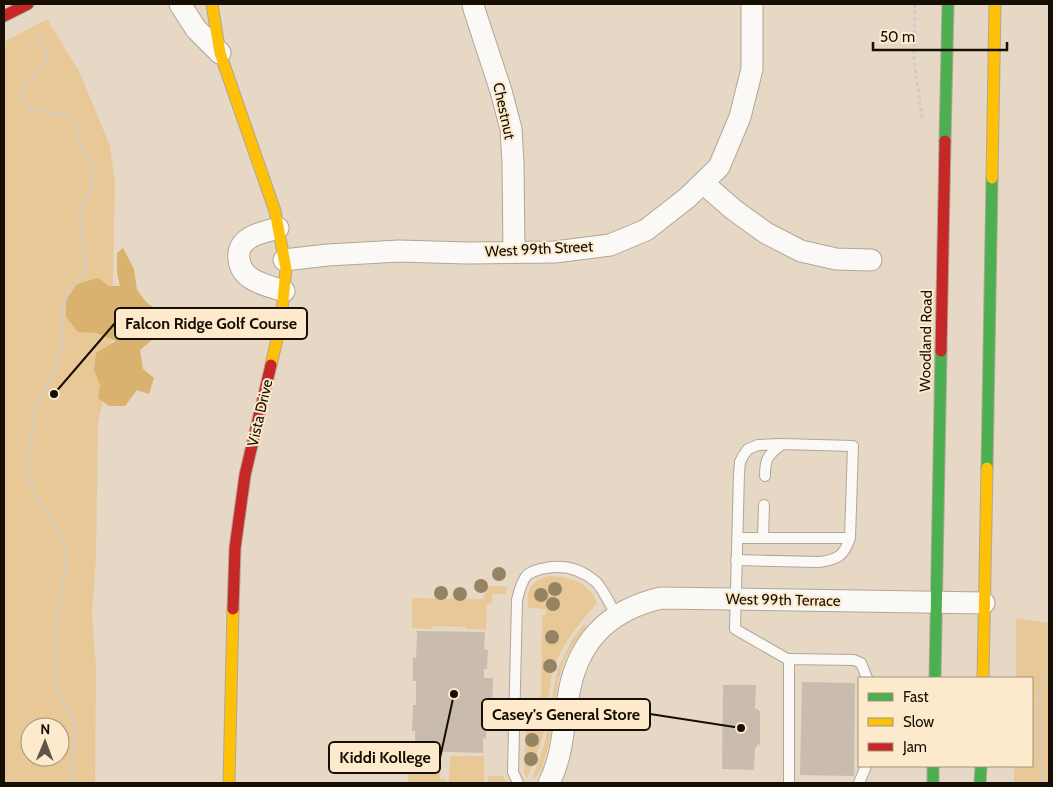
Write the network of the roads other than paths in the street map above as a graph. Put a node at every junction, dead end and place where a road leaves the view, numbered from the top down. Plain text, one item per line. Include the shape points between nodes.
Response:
1 (28, 4) edge
2 (180, 4) edge
3 (212, 4) edge
4 (474, 4) edge
5 (752, 4) edge
6 (948, 4) edge
7 (995, 4) edge
8 (4, 16) edge
9 (220, 53) junction
10 (703, 183) junction
11 (278, 228) junction
12 (514, 252) junction
13 (284, 260) junction
14 (871, 260) dead end
15 (284, 291) junction
16 (782, 444) junction
17 (765, 476) dead end
18 (764, 505) dead end
19 (763, 537) junction
20 (738, 538) junction
21 (850, 538) junction
22 (736, 560) junction
23 (736, 599) junction
24 (936, 602) junction
25 (984, 603) junction
26 (616, 615) junction
27 (788, 659) junction
28 (866, 677) edge
29 (935, 677) edge
30 (982, 677) edge
31 (866, 767) edge
32 (933, 767) edge
33 (981, 767) edge
34 (230, 783) edge
35 (518, 783) edge
36 (548, 783) edge
37 (789, 783) edge
38 (859, 783) edge
39 (933, 783) edge
40 (980, 783) edge

1 - 8 main road
2 - 9 street, Vista Drive via 196,29
3 - 9 main road, Vista Drive
4 - 12 street, Chestnut via 511,129
5 - 10 street, West 99th Street via 752,69 740,117 719,166
6 - 24 main road, Woodland Road
7 - 25 main road
9 - 11 main road, Vista Drive via 275,211
10 - 12 street, West 99th Street via 646,230 610,245 555,252
10 - 14 street via 766,233 801,251 836,259
11 - 13 main road, Vista Drive
11 - 15 street via 250,237 241,245 238,254 242,271 250,278
12 - 13 street, West 99th Street via 399,251
13 - 15 main road, Vista Drive
15 - 34 main road, Vista Drive via 281,322 245,476 236,548
16 - 17 lane via 767,459
16 - 20 lane via 758,445 742,456
16 - 21 lane via 853,446
18 - 19 lane
19 - 20 lane
19 - 21 lane
20 - 22 lane
21 - 22 lane via 847,549 831,561
22 - 23 lane
23 - 24 street, West 99th Terrace
23 - 26 street, West 99th Terrace via 661,598
23 - 27 lane via 735,628
24 - 25 street, West 99th Terrace
24 - 29 main road, Woodland Road
25 - 30 main road
26 - 35 lane via 597,583 570,567 536,570 524,579 517,600 513,772
26 - 36 street, West 99th Terrace via 594,636 576,668 562,745
27 - 28 lane via 854,660 861,663
27 - 37 lane
31 - 38 lane
32 - 39 main road
33 - 40 main road

